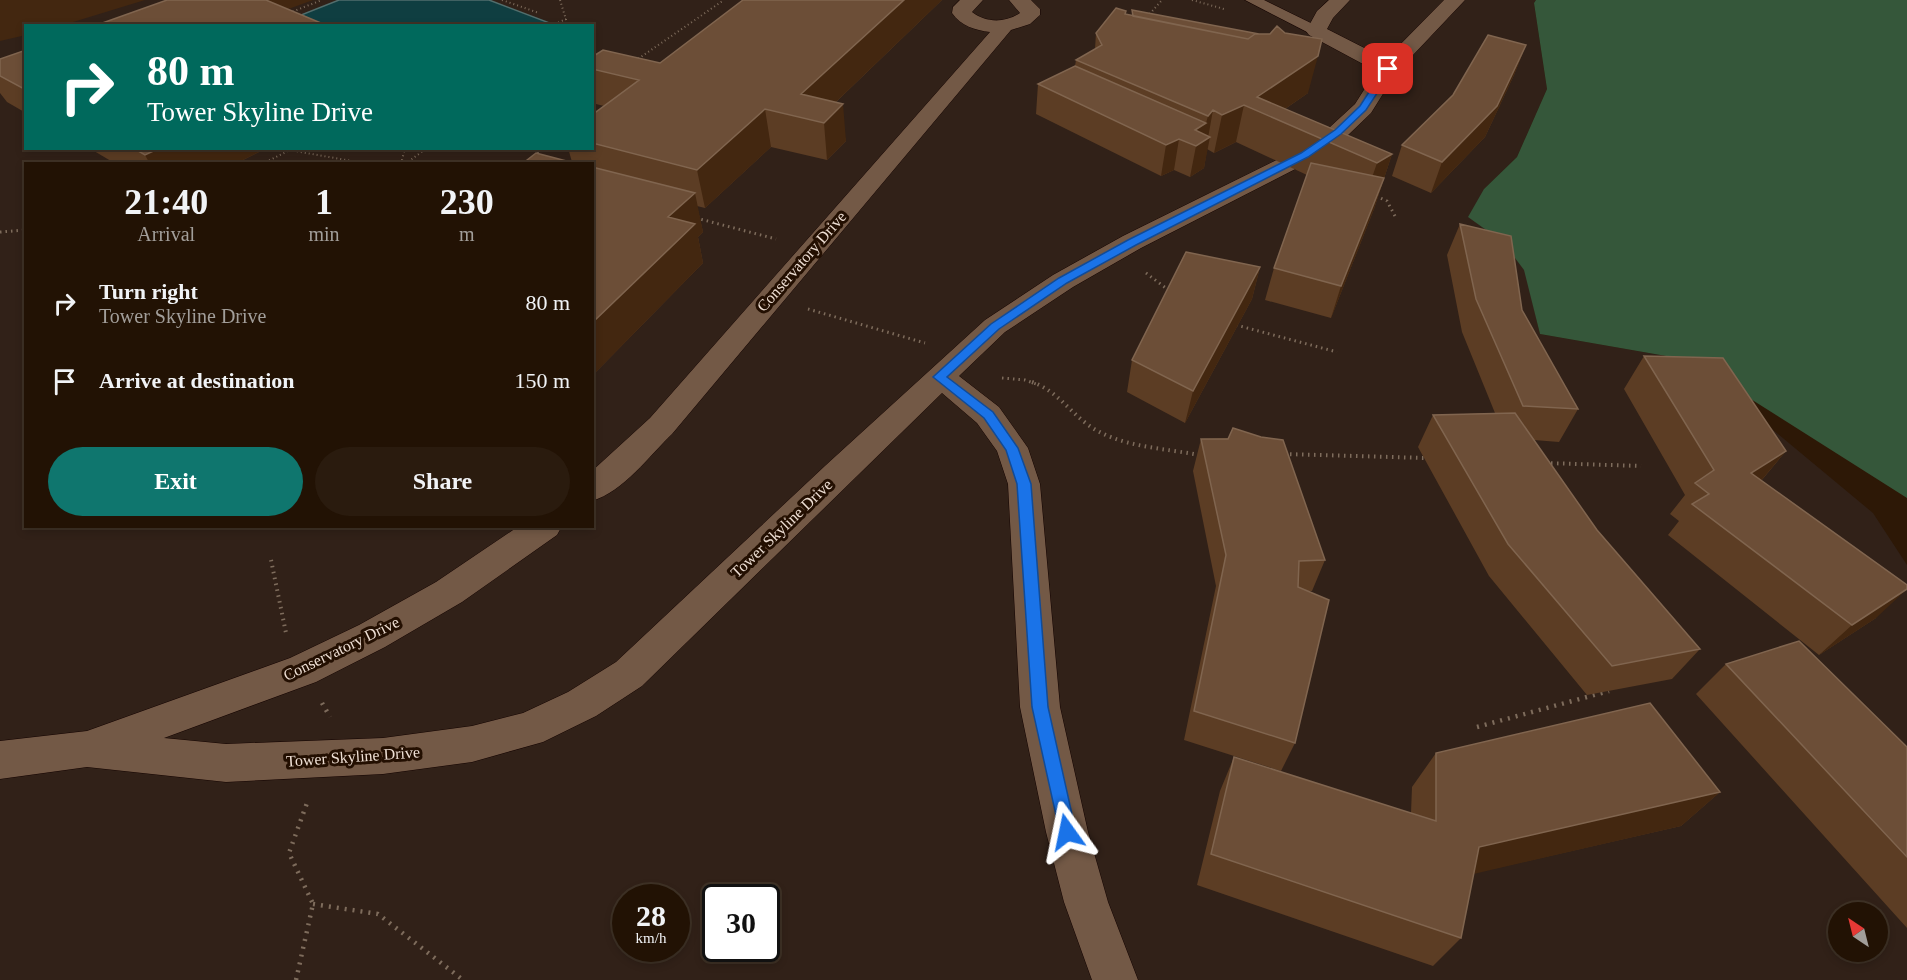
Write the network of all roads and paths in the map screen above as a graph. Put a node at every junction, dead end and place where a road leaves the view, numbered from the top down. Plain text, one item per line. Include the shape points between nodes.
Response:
1 (322, 0) edge
2 (502, 0) edge
3 (560, 0) edge
4 (723, 0) edge
5 (974, 0) edge
6 (1162, 0) edge
7 (1252, 0) edge
8 (1340, 0) edge
9 (1455, 0) edge
10 (1024, 1) edge
11 (539, 13) dead end
12 (285, 14) edge
13 (566, 19) junction
14 (1144, 21) edge
15 (555, 24) edge
16 (567, 24) edge
17 (1002, 26) junction
18 (1316, 31) junction
19 (630, 64) edge
20 (1388, 69) junction
21 (289, 150) edge
22 (296, 150) edge
23 (425, 150) edge
24 (266, 162) edge
25 (359, 162) edge
26 (406, 162) edge
27 (1367, 192) edge
28 (1395, 216) dead end
29 (696, 218) dead end
30 (24, 230) edge
31 (0, 232) edge
32 (812, 249) junction
33 (1116, 251) junction
34 (1178, 296) edge
35 (770, 298) junction
36 (1226, 322) edge
37 (1337, 352) dead end
38 (949, 368) junction
39 (1274, 455) edge
40 (1201, 456) edge
41 (1437, 458) dead end
42 (1542, 462) edge
43 (1641, 466) dead end
44 (594, 487) edge
45 (542, 528) edge
46 (1610, 690) edge
47 (1477, 728) dead end
48 (87, 749) junction
49 (0, 760) edge
50 (313, 904) dead end
51 (463, 980) edge
52 (1116, 980) edge

1 - 12 path
2 - 11 path
3 - 13 path
4 - 19 path
5 - 17 street via 963,7 967,18
6 - 14 path
7 - 18 lane
8 - 18 street via 1324,15
9 - 20 street, Tower Skyline Drive
10 - 17 street via 1030,15
13 - 15 path
13 - 16 path
17 - 32 street, Conservatory Drive via 1000,33
18 - 20 street
20 - 33 street, Tower Skyline Drive via 1363,108 1305,155
21 - 24 path
22 - 25 path
23 - 26 path
27 - 28 path via 1387,201
29 - 32 path
30 - 31 path
32 - 35 street, Conservatory Drive
33 - 34 path
33 - 38 street, Tower Skyline Drive via 1063,280 995,326
35 - 38 path via 928,344
35 - 44 street, Conservatory Drive via 661,426
36 - 37 path
38 - 40 path via 1025,380 1048,388 1088,425 1118,440
38 - 48 street, Tower Skyline Drive via 629,674 582,704 529,729 461,746 308,760 226,763
38 - 52 street via 959,390 988,415 1012,448 1024,484 1040,707 1086,902
39 - 41 path via 1295,452
42 - 43 path
45 - 48 street, Conservatory Drive via 449,592 343,651 303,670
46 - 47 path
48 - 49 street
50 - 51 path via 378,914

